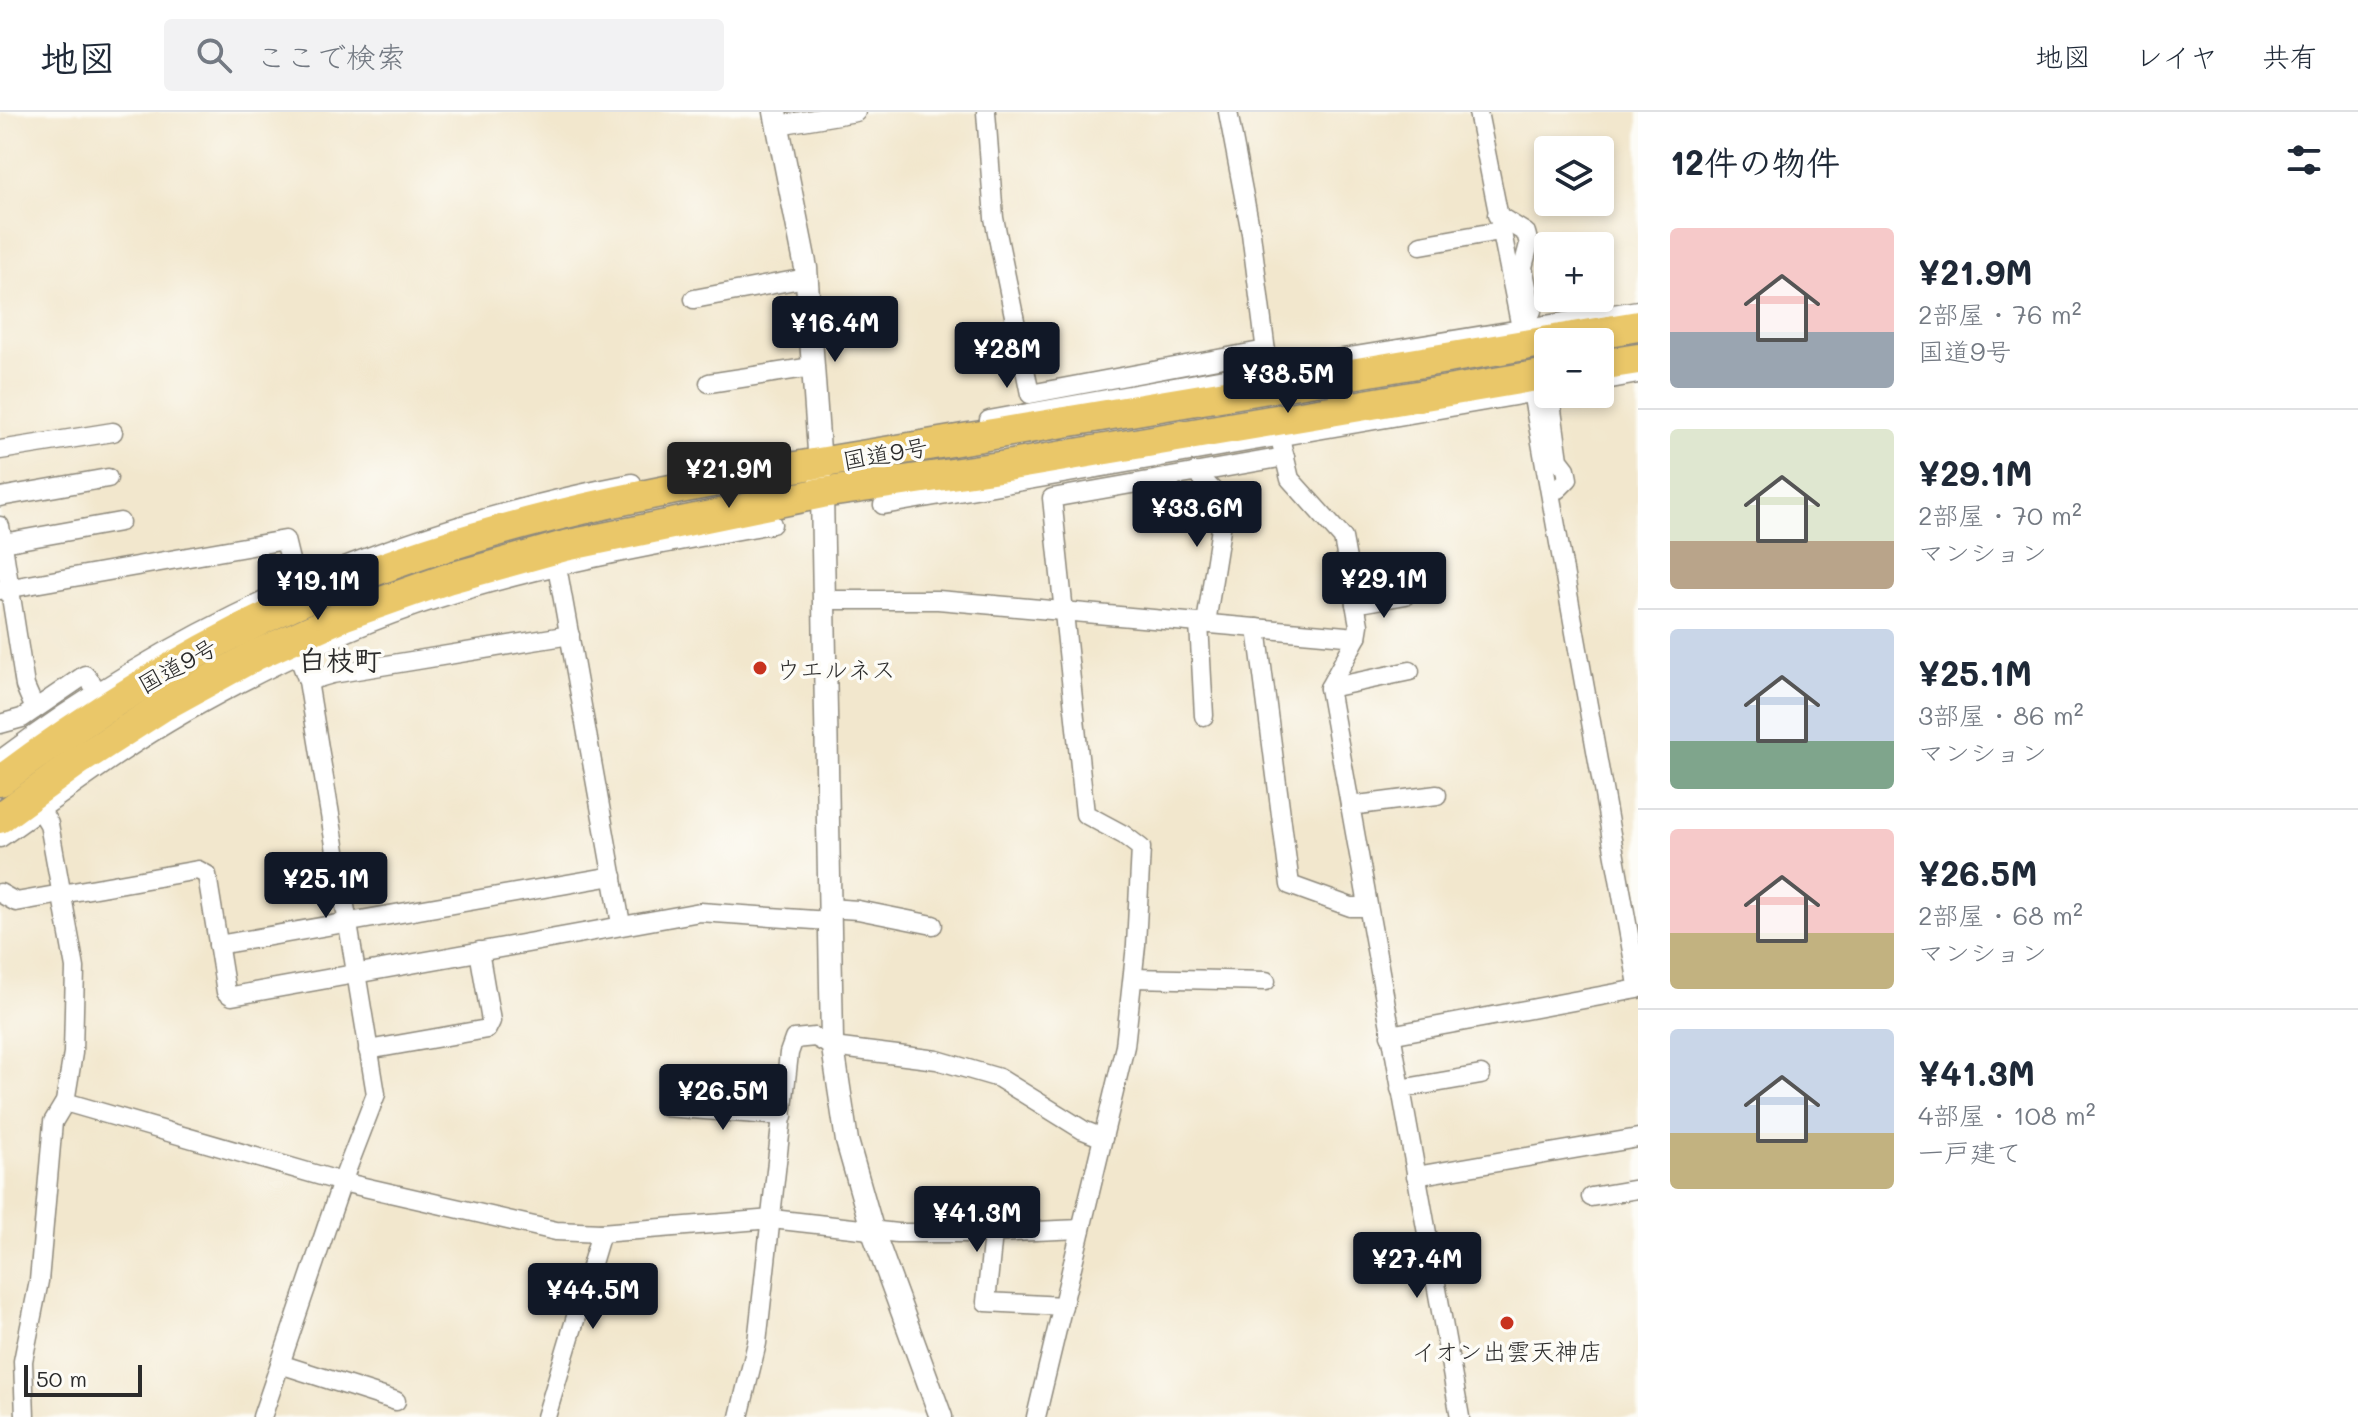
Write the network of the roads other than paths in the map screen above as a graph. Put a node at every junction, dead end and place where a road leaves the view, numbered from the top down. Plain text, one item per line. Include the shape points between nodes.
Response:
1 (856, 112) edge
2 (986, 112) edge
3 (1228, 112) edge
4 (1478, 112) edge
5 (776, 119) edge
6 (1498, 223) junction
7 (1421, 245) dead end
8 (806, 278) junction
9 (694, 299) dead end
10 (1638, 310) edge
11 (1532, 311) dead end
12 (1638, 326) edge
13 (1521, 328) junction
14 (1492, 342) junction
15 (1266, 350) junction
16 (1638, 359) edge
17 (1614, 363) edge
18 (812, 367) junction
19 (1269, 370) junction
20 (1638, 374) edge
21 (1614, 378) edge
22 (709, 383) dead end
23 (1534, 391) edge
24 (1146, 400) junction
25 (1398, 407) junction
26 (1546, 408) edge
27 (1223, 429) junction
28 (113, 432) dead end
29 (928, 438) junction
30 (1280, 438) junction
31 (872, 440) dead end
32 (0, 450) edge
33 (1202, 451) junction
34 (1285, 457) junction
35 (748, 461) dead end
36 (1006, 466) junction
37 (1195, 472) junction
38 (108, 478) dead end
39 (820, 478) junction
40 (1034, 479) junction
41 (626, 492) junction
42 (0, 497) edge
43 (883, 505) dead end
44 (716, 516) junction
45 (120, 522) dead end
46 (772, 524) dead end
47 (1, 534) edge
48 (693, 538) junction
49 (557, 566) junction
50 (296, 585) junction
51 (5, 589) edge
52 (409, 593) junction
53 (1406, 595) dead end
54 (825, 600) junction
55 (1355, 604) junction
56 (1066, 611) junction
57 (387, 618) junction
58 (1203, 623) junction
59 (1257, 628) junction
60 (570, 635) junction
61 (1357, 637) junction
62 (298, 655) junction
63 (1410, 671) dead end
64 (308, 681) junction
65 (1329, 688) junction
66 (99, 692) junction
67 (35, 709) junction
68 (1204, 716) dead end
69 (0, 724) edge
70 (128, 738) junction
71 (0, 760) edge
72 (0, 781) edge
73 (1437, 795) dead end
74 (1350, 806) junction
75 (40, 809) junction
76 (0, 818) edge
77 (0, 838) edge
78 (613, 876) junction
79 (0, 893) edge
80 (61, 894) junction
81 (1367, 907) junction
82 (828, 914) junction
83 (348, 922) junction
84 (621, 924) junction
85 (933, 925) dead end
86 (218, 945) junction
87 (479, 951) junction
88 (357, 975) junction
89 (1133, 978) junction
90 (1266, 981) dead end
91 (1638, 987) edge
92 (1390, 1035) junction
93 (833, 1047) junction
94 (368, 1050) junction
95 (1481, 1075) dead end
96 (1400, 1089) junction
97 (65, 1102) junction
98 (665, 1107) dead end
99 (783, 1116) junction
100 (1103, 1138) junction
101 (1638, 1138) edge
102 (1416, 1176) junction
103 (342, 1182) junction
104 (1638, 1189) edge
105 (1591, 1197) dead end
106 (772, 1219) junction
107 (1081, 1229) junction
108 (873, 1232) junction
109 (601, 1233) junction
110 (993, 1233) junction
111 (1063, 1306) junction
112 (280, 1364) junction
113 (396, 1401) dead end
114 (25, 1417) edge
115 (262, 1417) edge
116 (546, 1417) edge
117 (739, 1417) edge
118 (941, 1417) edge
119 (1036, 1417) edge
120 (1460, 1417) edge

1 - 5 street
2 - 15 street via 994,218 1030,394
3 - 15 street
4 - 6 street
5 - 8 street
6 - 7 street
6 - 11 street via 1526,233 1523,267
6 - 13 street
8 - 9 street
8 - 18 street
10 - 13 street
12 - 14 highway, 国道9号
13 - 14 street
14 - 19 street
14 - 24 highway, 国道9号
15 - 19 street
16 - 17 highway
18 - 22 street
18 - 39 street
19 - 24 street
20 - 21 street
23 - 25 highway, 国道9号
24 - 29 highway, 国道9号
25 - 27 highway, 国道9号
25 - 30 street
26 - 91 street via 1550,490
27 - 33 street
27 - 36 highway, 国道9号
28 - 32 street
29 - 31 street
29 - 39 highway, 国道9号
30 - 33 street
30 - 34 street
33 - 40 street
34 - 37 street
34 - 55 street via 1290,479 1343,538
35 - 41 street
36 - 39 highway, 国道9号
36 - 40 street
37 - 56 street via 1052,498
37 - 58 street via 1225,503
38 - 42 street
39 - 41 highway, 国道9号
39 - 44 highway, 国道9号
39 - 54 street
40 - 43 street
41 - 50 street via 560,497 454,527
41 - 72 highway, 国道9号 via 449,545 251,624 159,673
44 - 48 street
44 - 52 highway, 国道9号 via 565,546
45 - 47 street
46 - 48 street
47 - 51 street
48 - 49 street
49 - 57 street
49 - 60 street
50 - 51 street via 285,540
50 - 66 street via 239,611
51 - 67 street via 25,686
52 - 57 street
52 - 70 highway, 国道9号 via 256,655 165,705
53 - 55 street
54 - 56 street via 938,600
54 - 82 street
55 - 61 street
56 - 58 street
56 - 89 street via 1085,814 1141,848
57 - 62 street
58 - 59 street
58 - 68 street
59 - 61 street
59 - 81 street via 1290,885 1351,907
60 - 64 street
60 - 78 street
61 - 65 street
62 - 64 street
62 - 70 street
63 - 65 street
64 - 83 street
65 - 74 street
66 - 67 street via 85,675
66 - 71 street
67 - 69 street
70 - 75 street
70 - 76 highway, 国道9号 via 78,761
73 - 74 street
74 - 81 street
75 - 77 street
75 - 80 street via 49,824
78 - 83 street
78 - 84 street
79 - 80 street via 16,902
80 - 86 street via 198,870 207,875
80 - 97 street via 75,968 73,1053
81 - 92 street
82 - 84 street via 700,912
82 - 85 street via 858,910
82 - 93 street
83 - 86 street
83 - 88 street
84 - 87 street
86 - 88 street via 226,992 232,996
87 - 88 street
87 - 94 street via 491,1021 487,1029
88 - 94 street
89 - 90 street
89 - 100 street via 1125,1046
91 - 92 street
92 - 96 street
93 - 99 street via 815,1037 794,1039
93 - 100 street via 937,1060 999,1078 1032,1102
93 - 108 street via 847,1141
94 - 103 street via 376,1094
95 - 96 street
96 - 102 street
97 - 103 street
97 - 114 street via 53,1122 39,1281 23,1361
98 - 99 street
99 - 106 street
100 - 107 street
101 - 102 street
102 - 120 street
103 - 109 street via 556,1231
103 - 112 street
104 - 105 street
106 - 108 street
106 - 109 street
106 - 117 street via 757,1343
107 - 110 street
107 - 111 street
108 - 110 street
108 - 118 street
109 - 116 street
110 - 111 street via 986,1302
111 - 119 street
112 - 113 street
112 - 115 street

